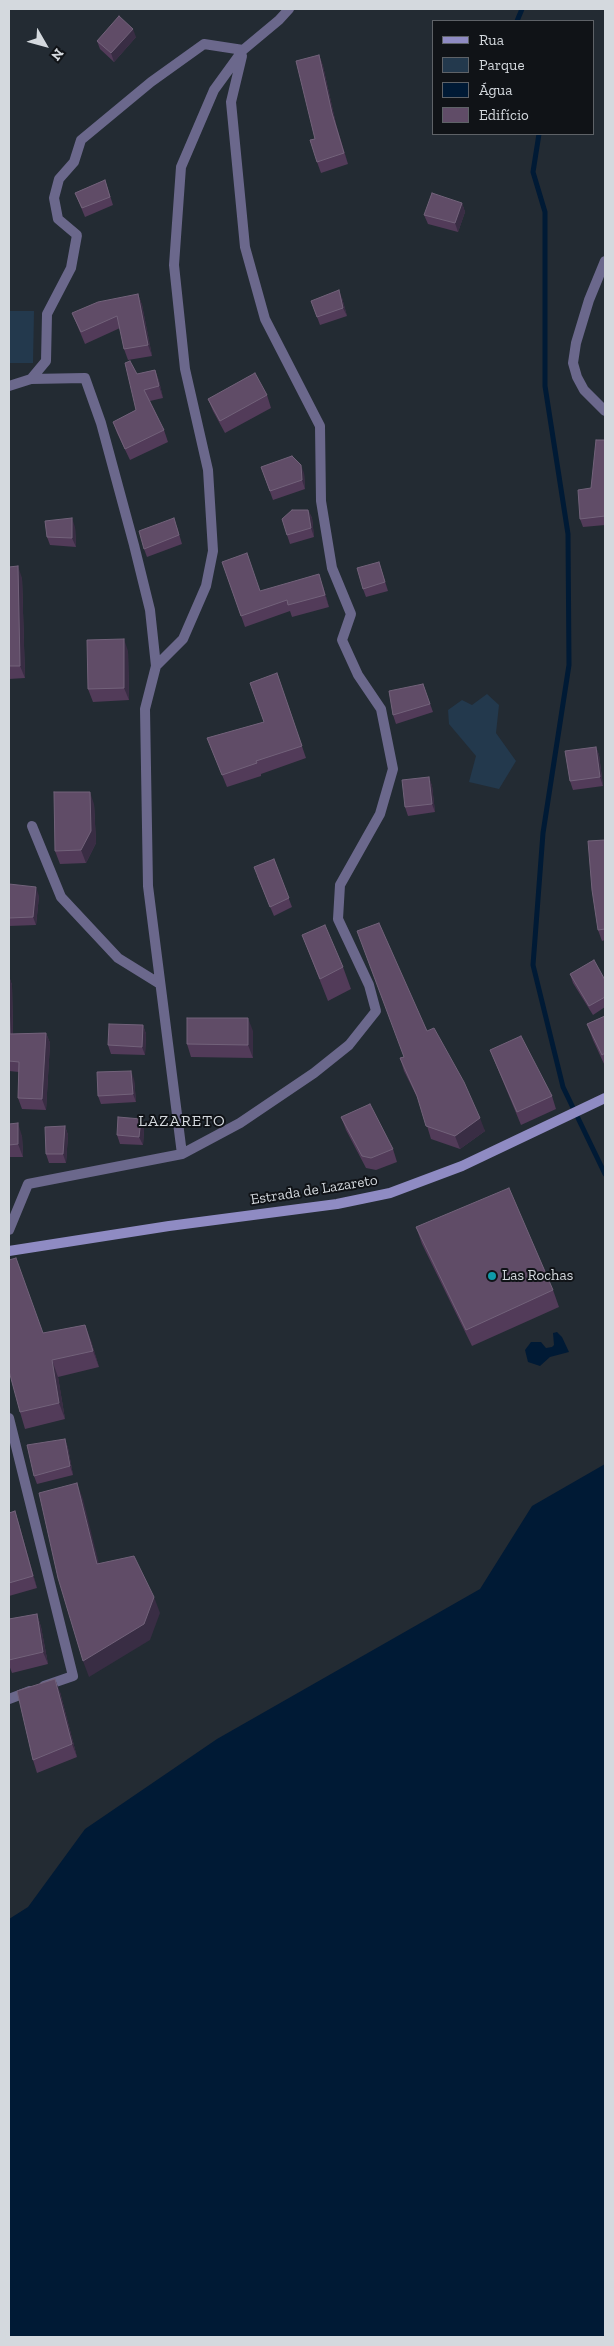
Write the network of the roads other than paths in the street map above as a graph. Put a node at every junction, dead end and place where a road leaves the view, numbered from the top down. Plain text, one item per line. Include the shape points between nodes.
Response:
1 (289, 9) edge
2 (243, 50) junction
3 (605, 261) edge
4 (31, 379) junction
5 (9, 386) edge
6 (605, 411) edge
7 (156, 666) junction
8 (32, 826) dead end
9 (160, 984) junction
10 (605, 1098) edge
11 (182, 1154) junction
12 (9, 1230) edge
13 (9, 1251) edge
14 (9, 1418) edge
15 (9, 1699) edge

1 - 2 lane
2 - 4 lane via 204,44 150,82 81,140 74,162 59,179 54,198 58,219 77,235 71,268 47,314 46,361
2 - 7 lane via 214,90 181,167 174,265 185,370 208,470 213,551 206,586 183,639
2 - 11 lane via 231,102 245,247 266,320 320,426 321,502 332,568 351,614 342,640 358,675 381,709 394,768 380,814 340,886 338,919 369,985 376,1011 349,1045 314,1073 240,1123
3 - 6 lane via 589,300 576,343 574,363 584,390
4 - 5 lane
4 - 7 lane via 85,378 100,422 150,610
7 - 9 lane via 145,709 148,886
8 - 9 lane via 61,897 118,958
9 - 11 lane
10 - 13 street, Estrada de Lazareto via 462,1166 390,1193 337,1204
11 - 12 lane via 28,1184
14 - 15 lane via 72,1676

